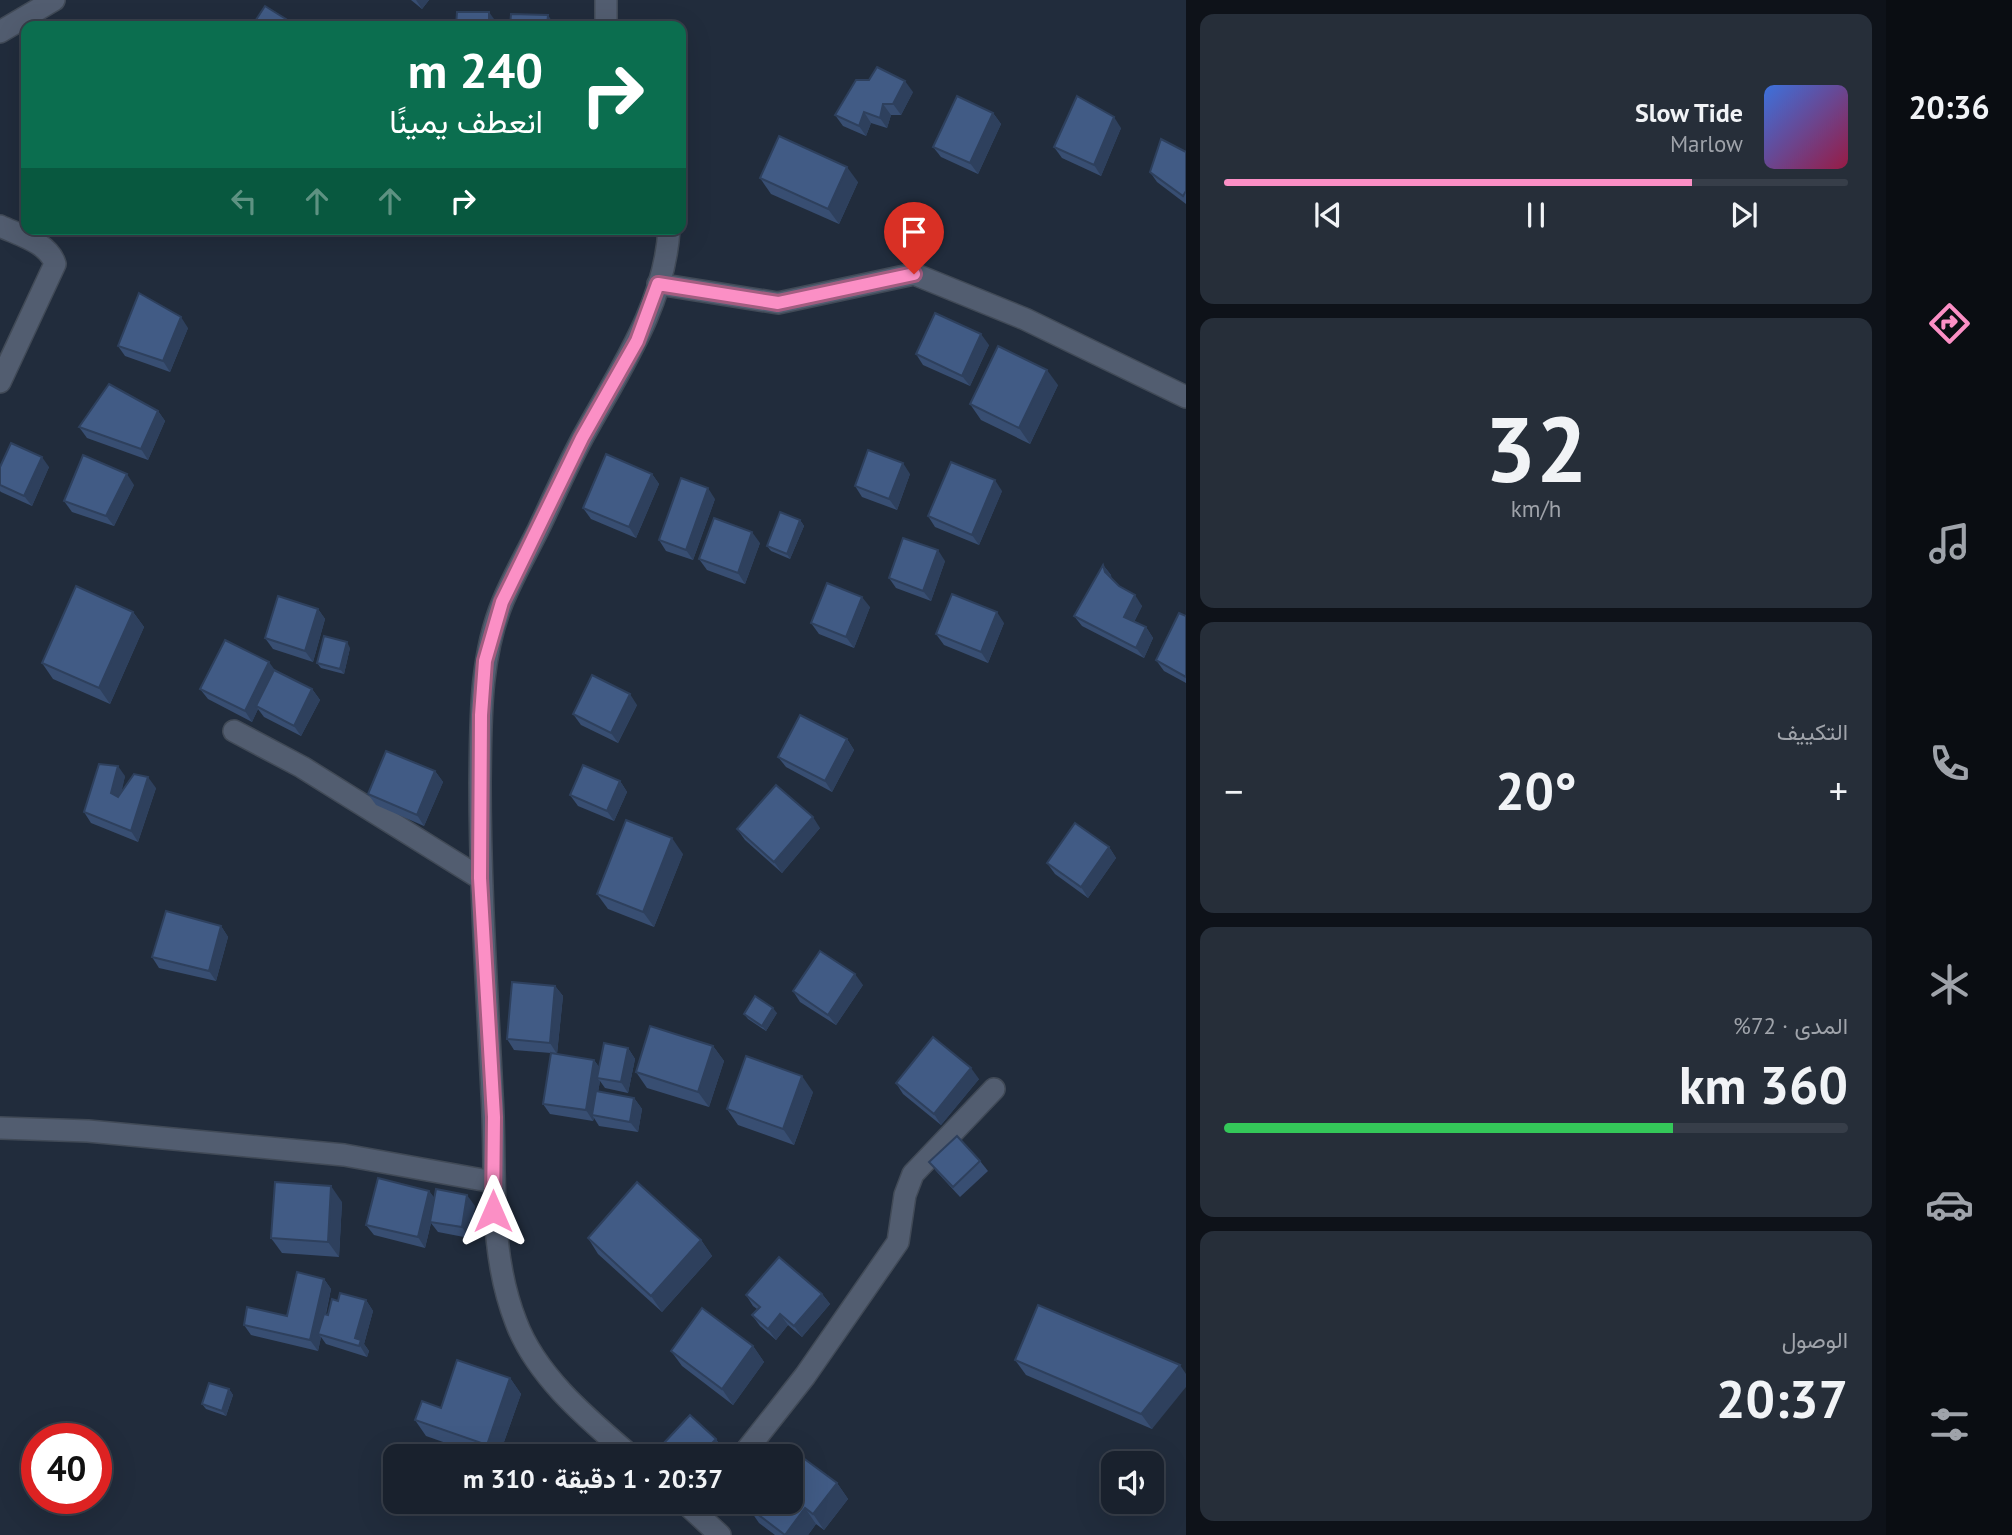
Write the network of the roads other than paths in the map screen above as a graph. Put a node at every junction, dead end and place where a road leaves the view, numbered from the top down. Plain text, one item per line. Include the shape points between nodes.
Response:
1 (54, 0) edge
2 (606, 0) edge
3 (606, 21) edge
4 (0, 32) edge
5 (0, 226) edge
6 (668, 235) edge
7 (658, 284) junction
8 (0, 382) edge
9 (1186, 397) edge
10 (234, 731) dead end
11 (480, 878) junction
12 (993, 1089) dead end
13 (0, 1128) edge
14 (494, 1182) junction
15 (617, 1444) edge
16 (751, 1444) edge
17 (702, 1514) edge
18 (720, 1535) edge

1 - 4 street
2 - 3 street
5 - 8 street via 39,245 55,264
6 - 7 street
7 - 9 street via 778,303 914,274 1025,319
7 - 11 street via 637,341 582,438 502,602 485,661
10 - 11 street via 302,767
11 - 14 street
12 - 16 street via 913,1174 898,1242 805,1376
13 - 14 street via 344,1155
14 - 15 street via 500,1278 517,1326 543,1370
17 - 18 street

